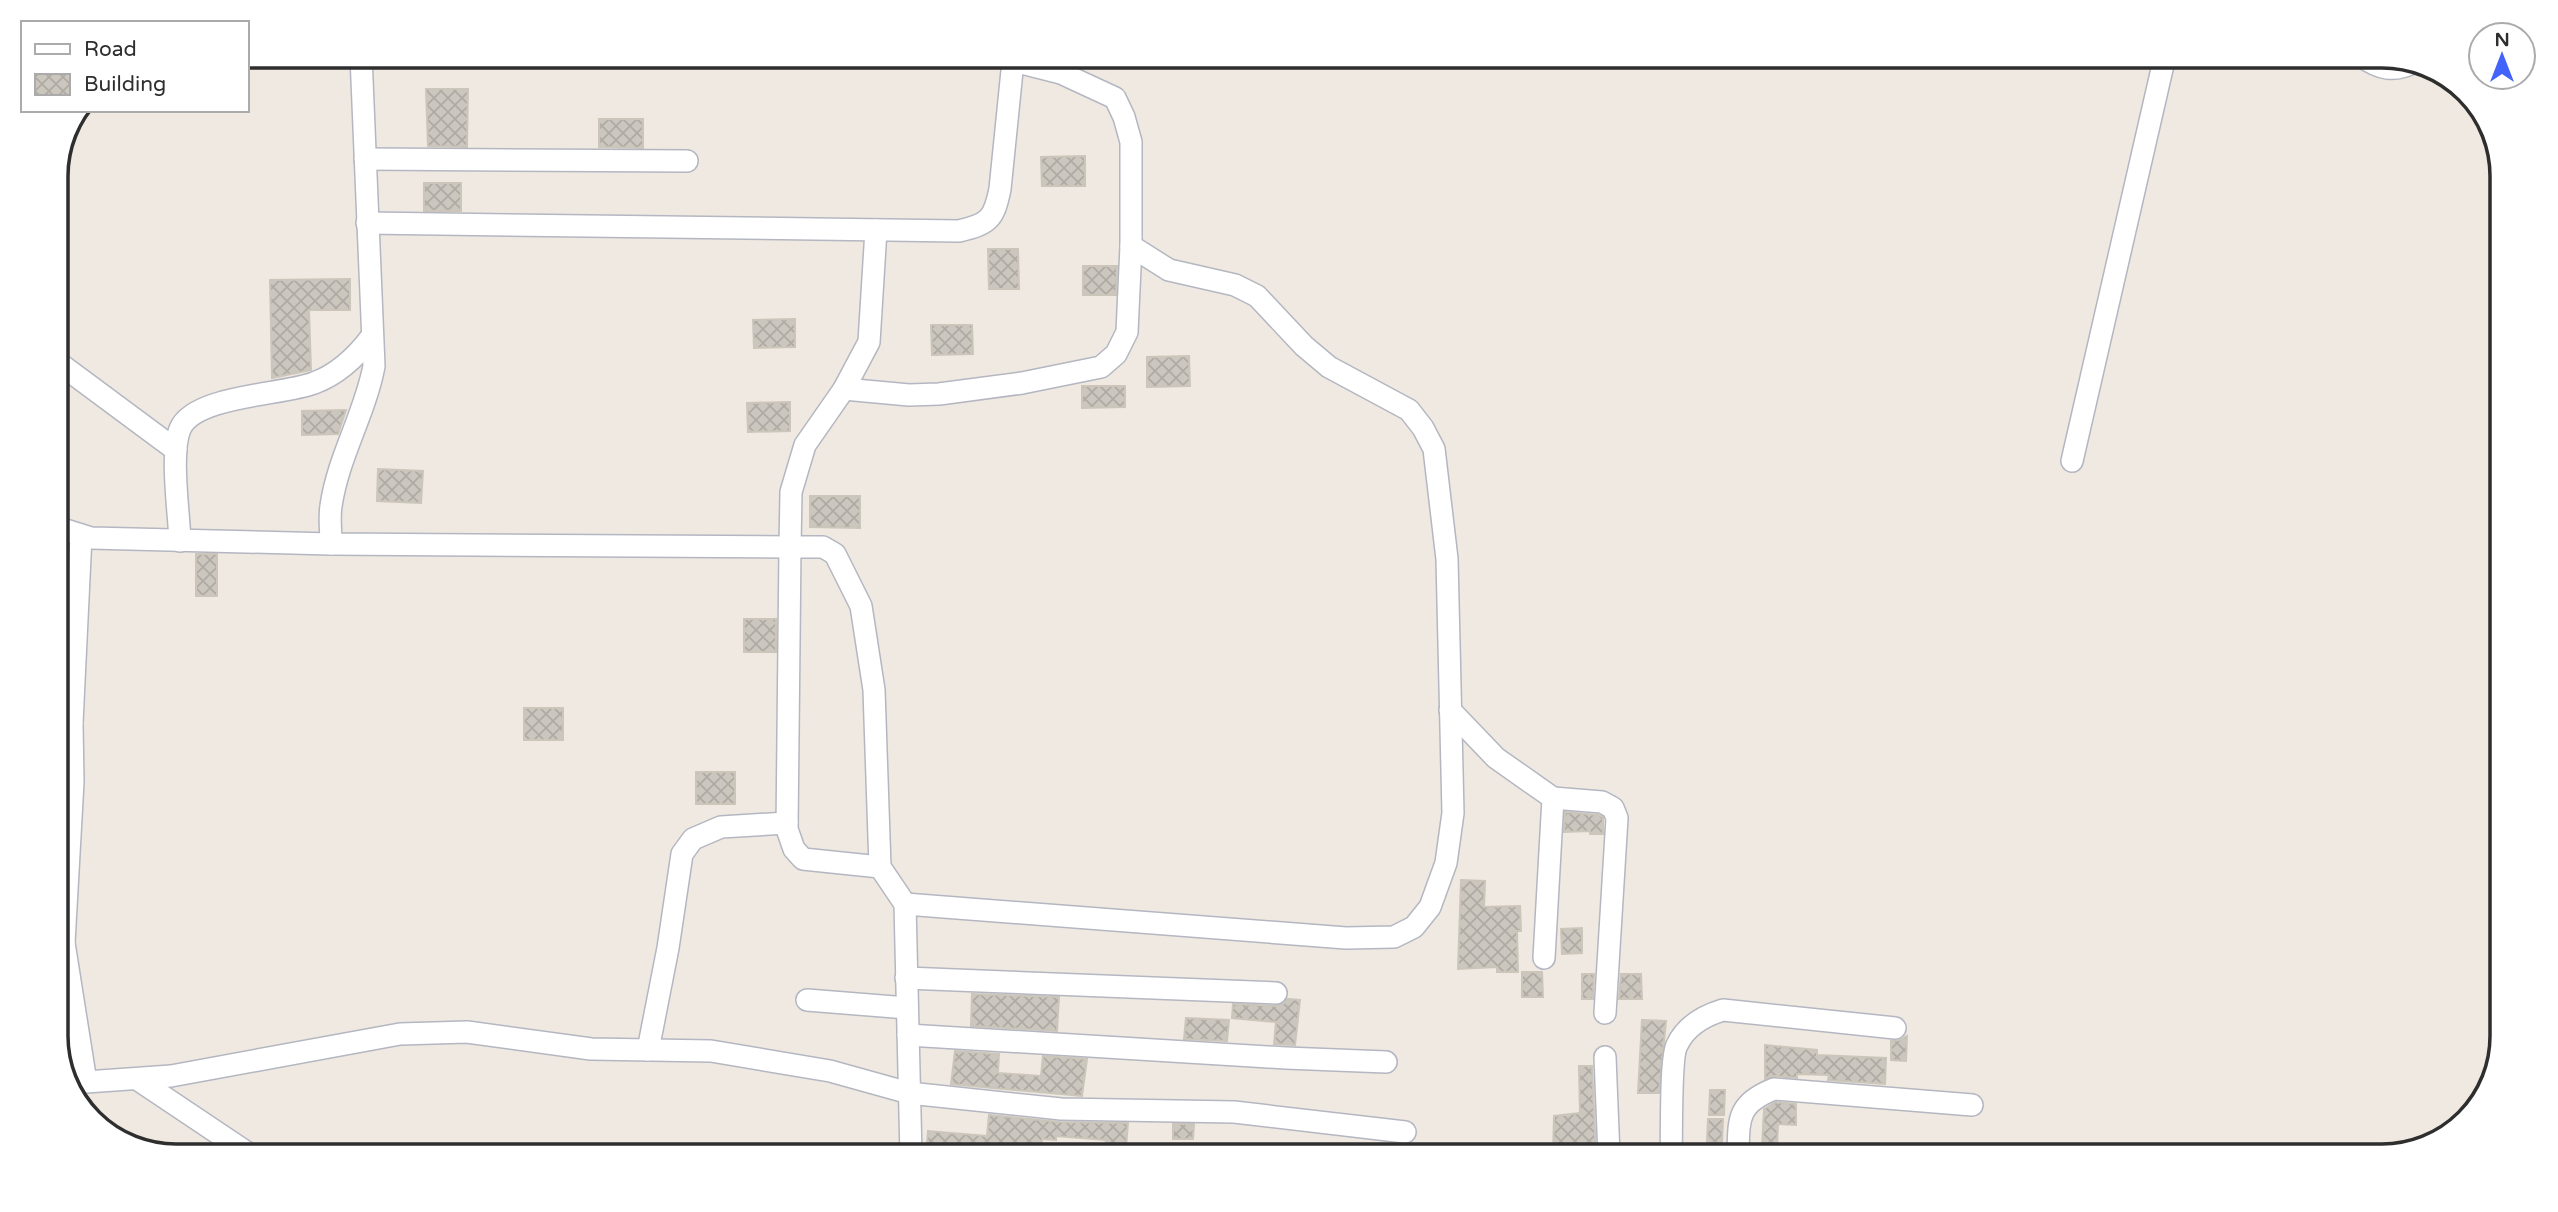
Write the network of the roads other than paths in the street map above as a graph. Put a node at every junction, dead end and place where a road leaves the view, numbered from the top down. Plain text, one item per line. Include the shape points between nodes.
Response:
1 (361, 68) edge
2 (1010, 68) edge
3 (1044, 68) edge
4 (2162, 68) edge
5 (365, 159) junction
6 (687, 161) dead end
7 (367, 223) junction
8 (876, 230) junction
9 (1131, 246) junction
10 (372, 336) junction
11 (68, 370) edge
12 (844, 389) junction
13 (176, 450) junction
14 (2071, 461) dead end
15 (68, 531) edge
16 (81, 536) junction
17 (180, 541) junction
18 (331, 544) junction
19 (790, 547) junction
20 (1450, 710) junction
21 (68, 717) edge
22 (72, 723) junction
23 (1553, 798) junction
24 (787, 823) junction
25 (68, 843) edge
26 (880, 867) junction
27 (905, 904) junction
28 (1544, 958) dead end
29 (906, 978) junction
30 (68, 984) edge
31 (1276, 993) dead end
32 (807, 1000) dead end
33 (907, 1008) junction
34 (1605, 1013) dead end
35 (1895, 1028) dead end
36 (908, 1035) junction
37 (648, 1050) junction
38 (1605, 1057) dead end
39 (1387, 1062) dead end
40 (136, 1079) junction
41 (909, 1093) junction
42 (1972, 1105) dead end
43 (1405, 1132) dead end
44 (234, 1144) edge
45 (911, 1144) edge
46 (1609, 1144) edge
47 (1671, 1144) edge
48 (1738, 1144) edge

1 - 5 street
2 - 8 street via 1000,189 991,218 959,231
3 - 9 street via 1115,98 1131,142
4 - 14 street
5 - 6 street
5 - 7 street
7 - 8 street
7 - 10 street
8 - 12 street via 869,342
9 - 12 street via 1127,332 1116,354 1101,367 939,394
9 - 20 street via 1169,270 1235,285 1257,296 1329,367 1409,410 1423,428 1434,449 1447,559
10 - 13 street via 356,357 316,382 228,399 192,416 181,427
10 - 18 street via 374,366 331,506
11 - 13 street
12 - 19 street via 805,445 791,492
13 - 17 street
15 - 16 street
16 - 17 street
16 - 22 street
17 - 18 street
18 - 19 street
19 - 24 street
19 - 26 street via 823,547 835,554 861,606 874,690
20 - 23 street via 1496,758
20 - 27 street via 1453,813 1446,863 1430,907 1414,927 1394,937 1346,938
21 - 22 street
22 - 25 street
23 - 28 street
23 - 34 street via 1602,802 1613,808 1617,818
24 - 26 street via 794,849 803,859
24 - 37 street via 720,827 693,839 682,854
26 - 27 street
27 - 29 street
29 - 31 street
29 - 33 street
30 - 40 street via 86,1082
32 - 33 street
33 - 36 street
35 - 47 street via 1723,1010 1707,1015 1687,1029 1675,1048
36 - 39 street
36 - 41 street
37 - 40 street via 591,1049 467,1032 400,1034
37 - 41 street via 711,1051 830,1071
38 - 46 street
40 - 44 street
41 - 43 street via 1061,1109 1234,1112
41 - 45 street
42 - 48 street via 1774,1089 1748,1103 1739,1118

